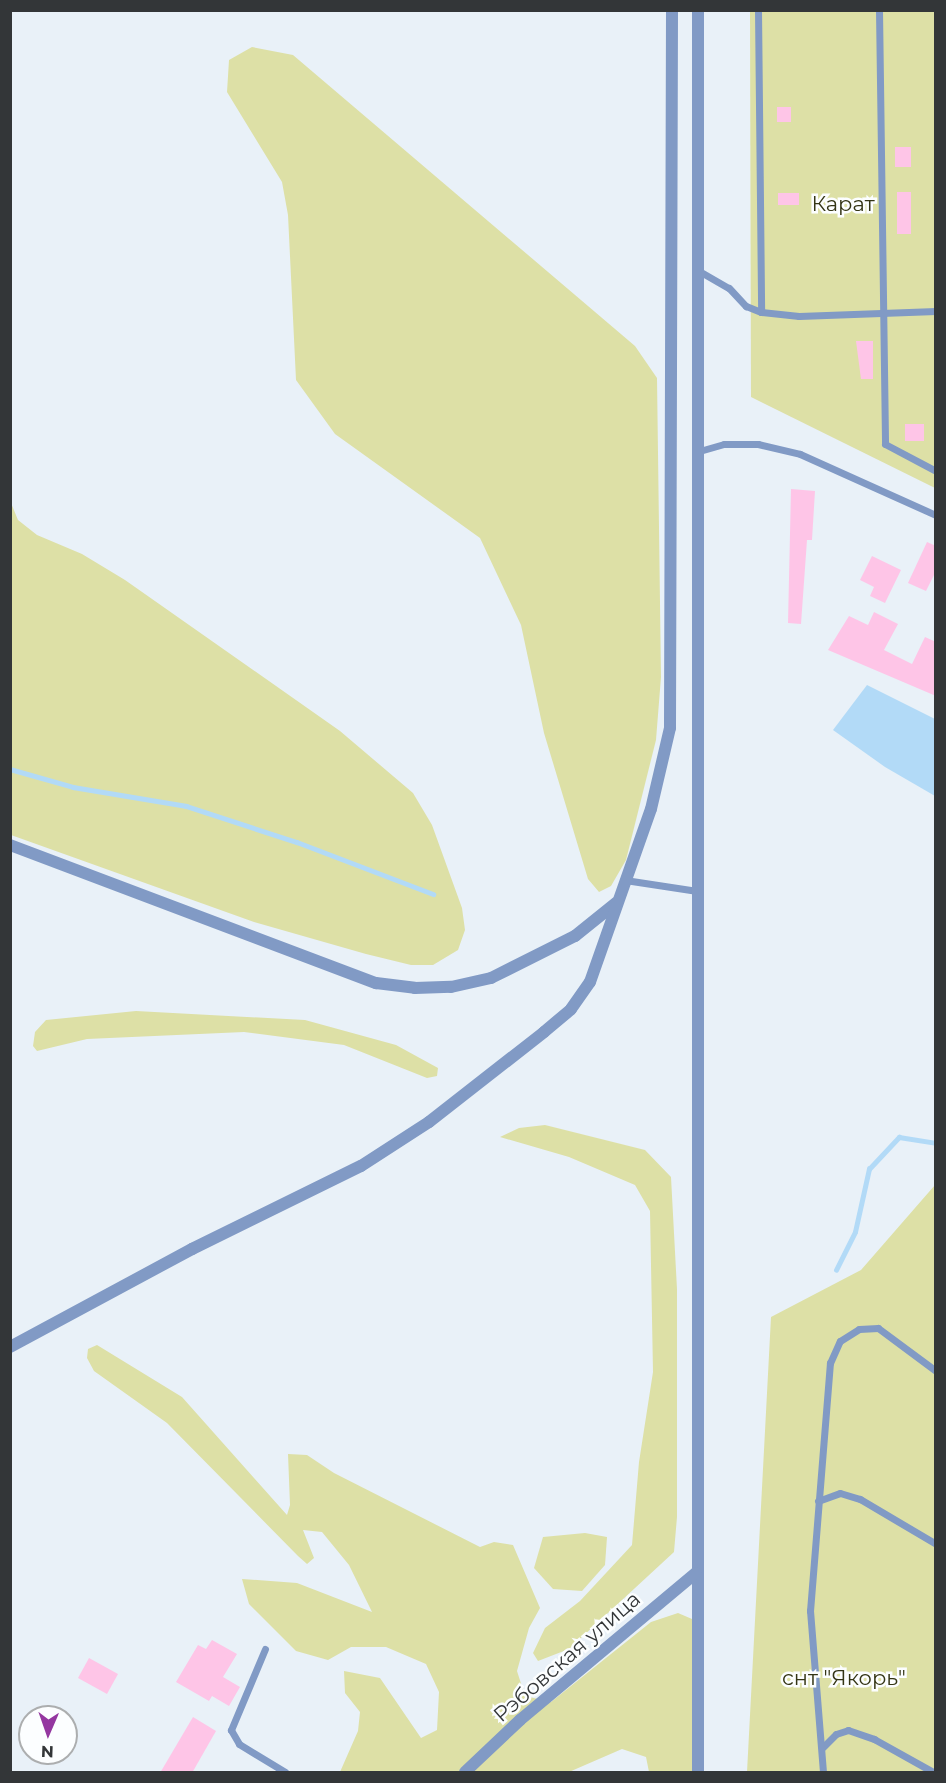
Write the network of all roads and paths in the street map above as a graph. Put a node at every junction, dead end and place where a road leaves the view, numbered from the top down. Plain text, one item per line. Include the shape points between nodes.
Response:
1 (672, 10) edge
2 (698, 10) edge
3 (758, 10) edge
4 (879, 10) edge
5 (699, 271) junction
6 (936, 311) edge
7 (761, 312) junction
8 (883, 312) junction
9 (696, 452) junction
10 (936, 471) edge
11 (936, 515) edge
12 (10, 845) edge
13 (625, 880) junction
14 (697, 891) junction
15 (616, 903) junction
16 (10, 1347) edge
17 (936, 1371) edge
18 (818, 1501) junction
19 (936, 1544) edge
20 (696, 1573) junction
21 (265, 1649) dead end
22 (823, 1747) junction
23 (285, 1773) edge
24 (465, 1773) edge
25 (698, 1773) edge
26 (823, 1773) edge
27 (933, 1773) edge

1 - 13 street via 670,728 651,809
2 - 5 street
3 - 7 lane
4 - 8 lane
5 - 7 lane via 729,288 746,306
5 - 9 street
6 - 8 lane
7 - 8 lane via 799,316
8 - 10 lane via 885,444
9 - 11 lane via 724,444 758,444 800,454
9 - 14 street
12 - 15 street via 376,982 415,988 451,987 491,978 575,936
13 - 14 lane
13 - 15 street
14 - 20 street
15 - 16 street via 594,974 571,1009 429,1122 362,1166 192,1250
17 - 18 lane via 878,1328 859,1329 840,1341 830,1363 826,1387
18 - 19 lane via 840,1493 860,1498
18 - 22 lane via 810,1611
20 - 24 street, Рэбовская улица via 520,1720
20 - 25 street
21 - 23 lane via 231,1730 239,1744
22 - 26 lane
22 - 27 lane via 836,1734 848,1730 874,1739

